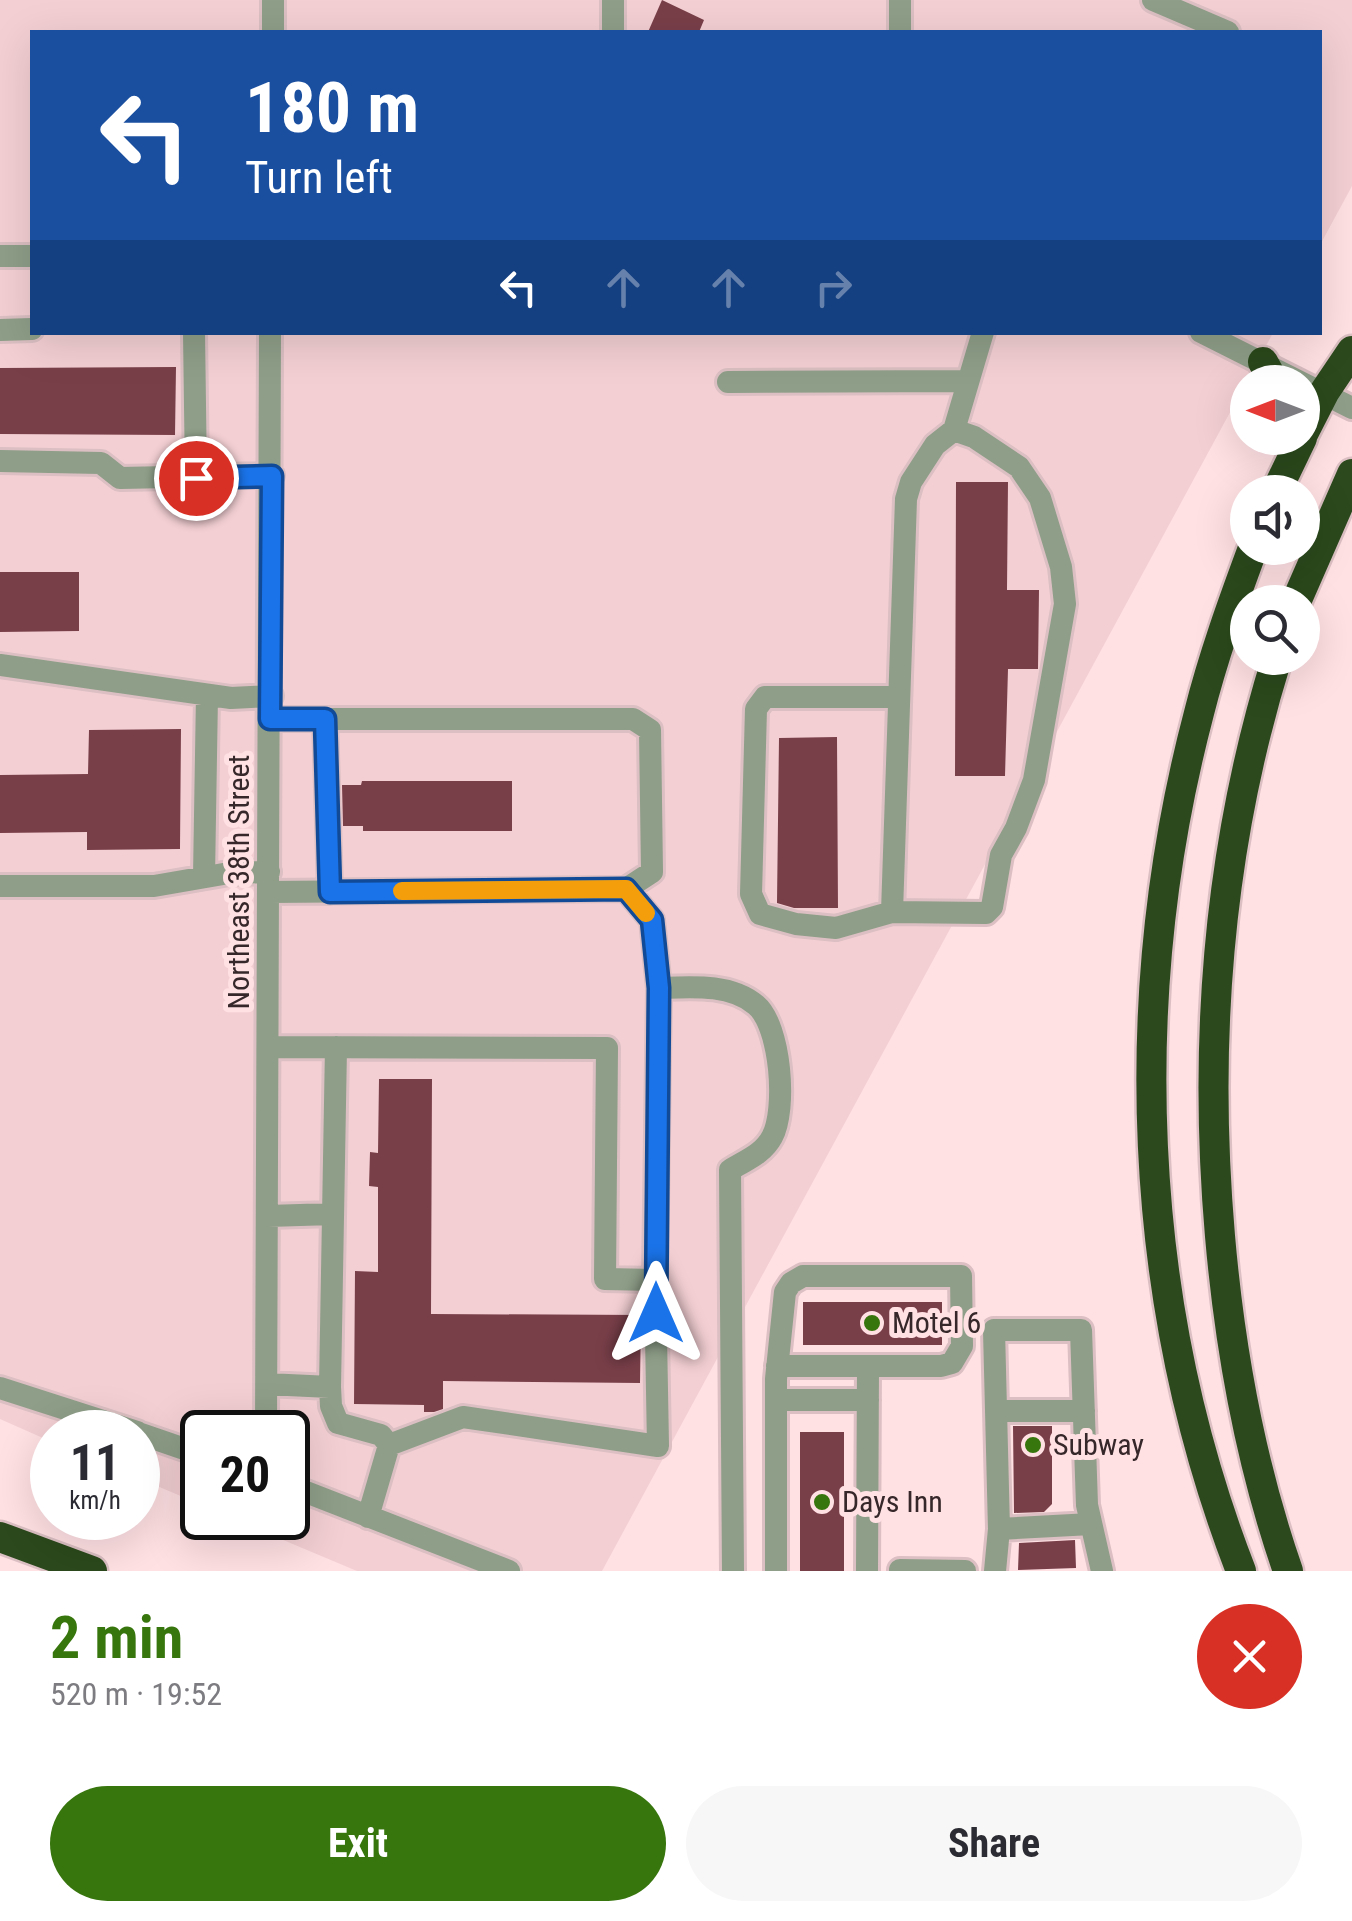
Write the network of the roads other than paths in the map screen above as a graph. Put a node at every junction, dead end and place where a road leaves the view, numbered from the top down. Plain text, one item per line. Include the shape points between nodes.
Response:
1 (273, 0) edge
2 (613, 0) edge
3 (900, 0) edge
4 (1153, 0) edge
5 (273, 30) edge
6 (612, 30) edge
7 (900, 30) edge
8 (1223, 30) edge
9 (0, 256) edge
10 (30, 256) edge
11 (30, 329) edge
12 (0, 330) edge
13 (194, 335) edge
14 (270, 335) edge
15 (982, 335) edge
16 (1206, 335) edge
17 (1352, 351) edge
18 (1256, 365) edge
19 (968, 381) junction
20 (728, 382) dead end
21 (1320, 390) edge
22 (1325, 392) junction
23 (1320, 401) edge
24 (1352, 408) edge
25 (954, 430) junction
26 (0, 461) edge
27 (272, 476) junction
28 (196, 478) junction
29 (1351, 478) edge
30 (1247, 565) edge
31 (1304, 585) edge
32 (0, 665) edge
33 (1272, 675) edge
34 (207, 695) junction
35 (899, 697) junction
36 (270, 707) junction
37 (325, 719) junction
38 (204, 878) junction
39 (270, 882) junction
40 (0, 886) edge
41 (626, 889) junction
42 (330, 892) junction
43 (892, 912) junction
44 (659, 988) junction
45 (268, 1047) junction
46 (336, 1048) junction
47 (332, 1214) junction
48 (268, 1216) junction
49 (655, 1280) junction
50 (777, 1366) junction
51 (868, 1366) junction
52 (266, 1384) junction
53 (330, 1387) junction
54 (0, 1388) edge
55 (776, 1400) junction
56 (868, 1400) junction
57 (68, 1410) edge
58 (266, 1410) edge
59 (996, 1411) junction
60 (1084, 1411) junction
61 (389, 1445) junction
62 (310, 1494) edge
63 (368, 1517) junction
64 (1092, 1524) junction
65 (999, 1529) junction
66 (0, 1537) edge
67 (900, 1570) edge
68 (92, 1571) edge
69 (510, 1571) edge
70 (732, 1571) edge
71 (776, 1571) edge
72 (867, 1571) edge
73 (965, 1571) edge
74 (995, 1571) edge
75 (1102, 1571) edge
76 (1241, 1571) edge
77 (1288, 1571) edge

1 - 5 street
2 - 6 street
3 - 7 street
4 - 8 street
9 - 10 street
11 - 12 street
13 - 28 street
14 - 27 street, Northeast 38th Street
15 - 19 street
16 - 18 street
17 - 22 highway
19 - 20 street
19 - 25 street
21 - 22 street
22 - 23 highway
22 - 24 street
25 - 35 street via 934,446 906,499
25 - 43 street via 1019,468 1040,498 1061,567 1064,604 1034,780 1001,854 992,907 986,913
26 - 28 street via 101,463 120,478
27 - 28 street
27 - 36 street, Northeast 38th Street
29 - 31 highway
30 - 76 highway via 1202,700 1179,802 1158,947 1152,1066 1155,1183 1174,1331 1200,1447
32 - 34 street
33 - 77 highway via 1229,855 1211,1093 1232,1356
34 - 36 street
34 - 38 street
35 - 43 street
35 - 43 street via 765,696 756,709 751,894 760,914 836,928
36 - 37 street
36 - 39 street, Northeast 38th Street
37 - 41 street via 633,719 650,730 652,872
37 - 42 street
38 - 39 street
38 - 40 street via 154,886
39 - 42 street
39 - 45 street, Northeast 38th Street
41 - 42 street
41 - 44 street via 652,920
44 - 49 street
44 - 70 street via 738,995 758,1006 778,1051 774,1133 764,1148 730,1170
45 - 46 street
45 - 48 street, Northeast 38th Street
46 - 47 street
46 - 49 street via 607,1048 605,1279
47 - 48 street
47 - 53 street
48 - 52 street, Northeast 38th Street
49 - 61 street via 658,1446 463,1417
50 - 51 street
50 - 51 street via 785,1292 803,1276 962,1276 962,1346 952,1362
50 - 55 street
51 - 56 street
52 - 53 street
52 - 58 street, Northeast 38th Street
53 - 61 street via 338,1423 381,1435
54 - 57 street
55 - 56 street
55 - 71 street
56 - 72 street
59 - 60 street
59 - 60 street via 994,1330 1081,1330
59 - 65 street
60 - 64 street
61 - 63 street
62 - 63 street
63 - 69 street
64 - 65 street
64 - 75 street
65 - 74 street
66 - 68 highway
67 - 73 street

